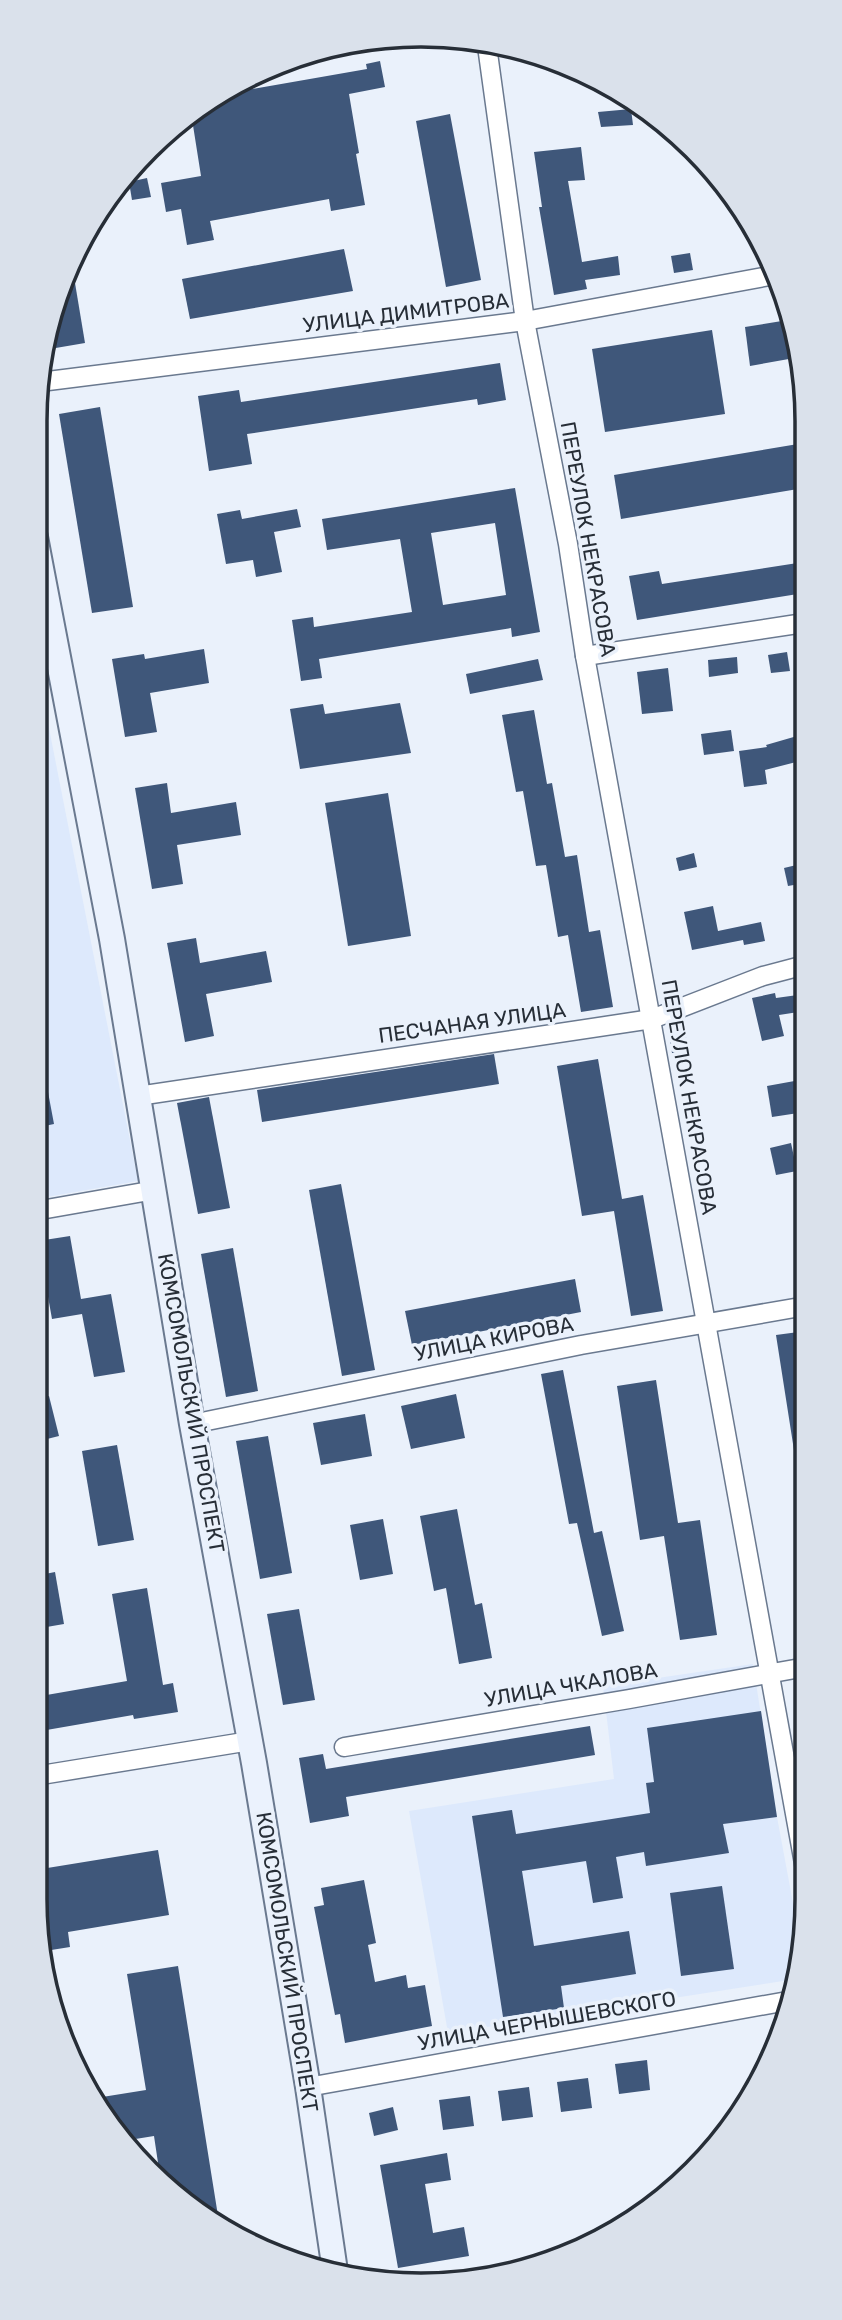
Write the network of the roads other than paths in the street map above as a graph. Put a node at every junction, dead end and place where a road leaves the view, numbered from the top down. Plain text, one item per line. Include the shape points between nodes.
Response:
1 (488, 53) edge
2 (765, 277) edge
3 (525, 321) junction
4 (49, 381) edge
5 (47, 600) edge
6 (795, 624) edge
7 (585, 656) junction
8 (795, 968) edge
9 (652, 1019) junction
10 (138, 1096) junction
11 (155, 1190) junction
12 (47, 1209) edge
13 (795, 1308) edge
14 (707, 1325) junction
15 (192, 1424) junction
16 (795, 1669) edge
17 (769, 1673) junction
18 (250, 1741) junction
19 (344, 1747) dead end
20 (47, 1774) edge
21 (795, 1815) edge
22 (780, 2002) edge
23 (308, 2087) junction
24 (334, 2262) edge

1 - 3 street, ПЕРЕУЛОК НЕКРАСОВА
2 - 3 street, УЛИЦА ДИМИТРОВА
3 - 4 street, УЛИЦА ДИМИТРОВА
3 - 7 street, ПЕРЕУЛОК НЕКРАСОВА
5 - 10 main road, КОМСОМОЛЬСКИЙ ПРОСПЕКТ
6 - 7 street
7 - 9 street, ПЕРЕУЛОК НЕКРАСОВА
8 - 9 street, ПЕСЧАНАЯ УЛИЦА via 750,980
9 - 10 street, ПЕСЧАНАЯ УЛИЦА
9 - 14 street, ПЕРЕУЛОК НЕКРАСОВА
10 - 11 main road, КОМСОМОЛЬСКИЙ ПРОСПЕКТ
11 - 12 street
11 - 15 main road, КОМСОМОЛЬСКИЙ ПРОСПЕКТ
13 - 14 street, УЛИЦА КИРОВА
14 - 15 street, УЛИЦА КИРОВА via 581,1345
14 - 17 street, ПЕРЕУЛОК НЕКРАСОВА
15 - 18 main road, КОМСОМОЛЬСКИЙ ПРОСПЕКТ
16 - 17 street, УЛИЦА ЧКАЛОВА
17 - 19 street, УЛИЦА ЧКАЛОВА
17 - 21 street, ПЕРЕУЛОК НЕКРАСОВА
18 - 20 street
18 - 23 main road, КОМСОМОЛЬСКИЙ ПРОСПЕКТ
22 - 23 street, УЛИЦА ЧЕРНЫШЕВСКОГО
23 - 24 main road, КОМСОМОЛЬСКИЙ ПРОСПЕКТ

